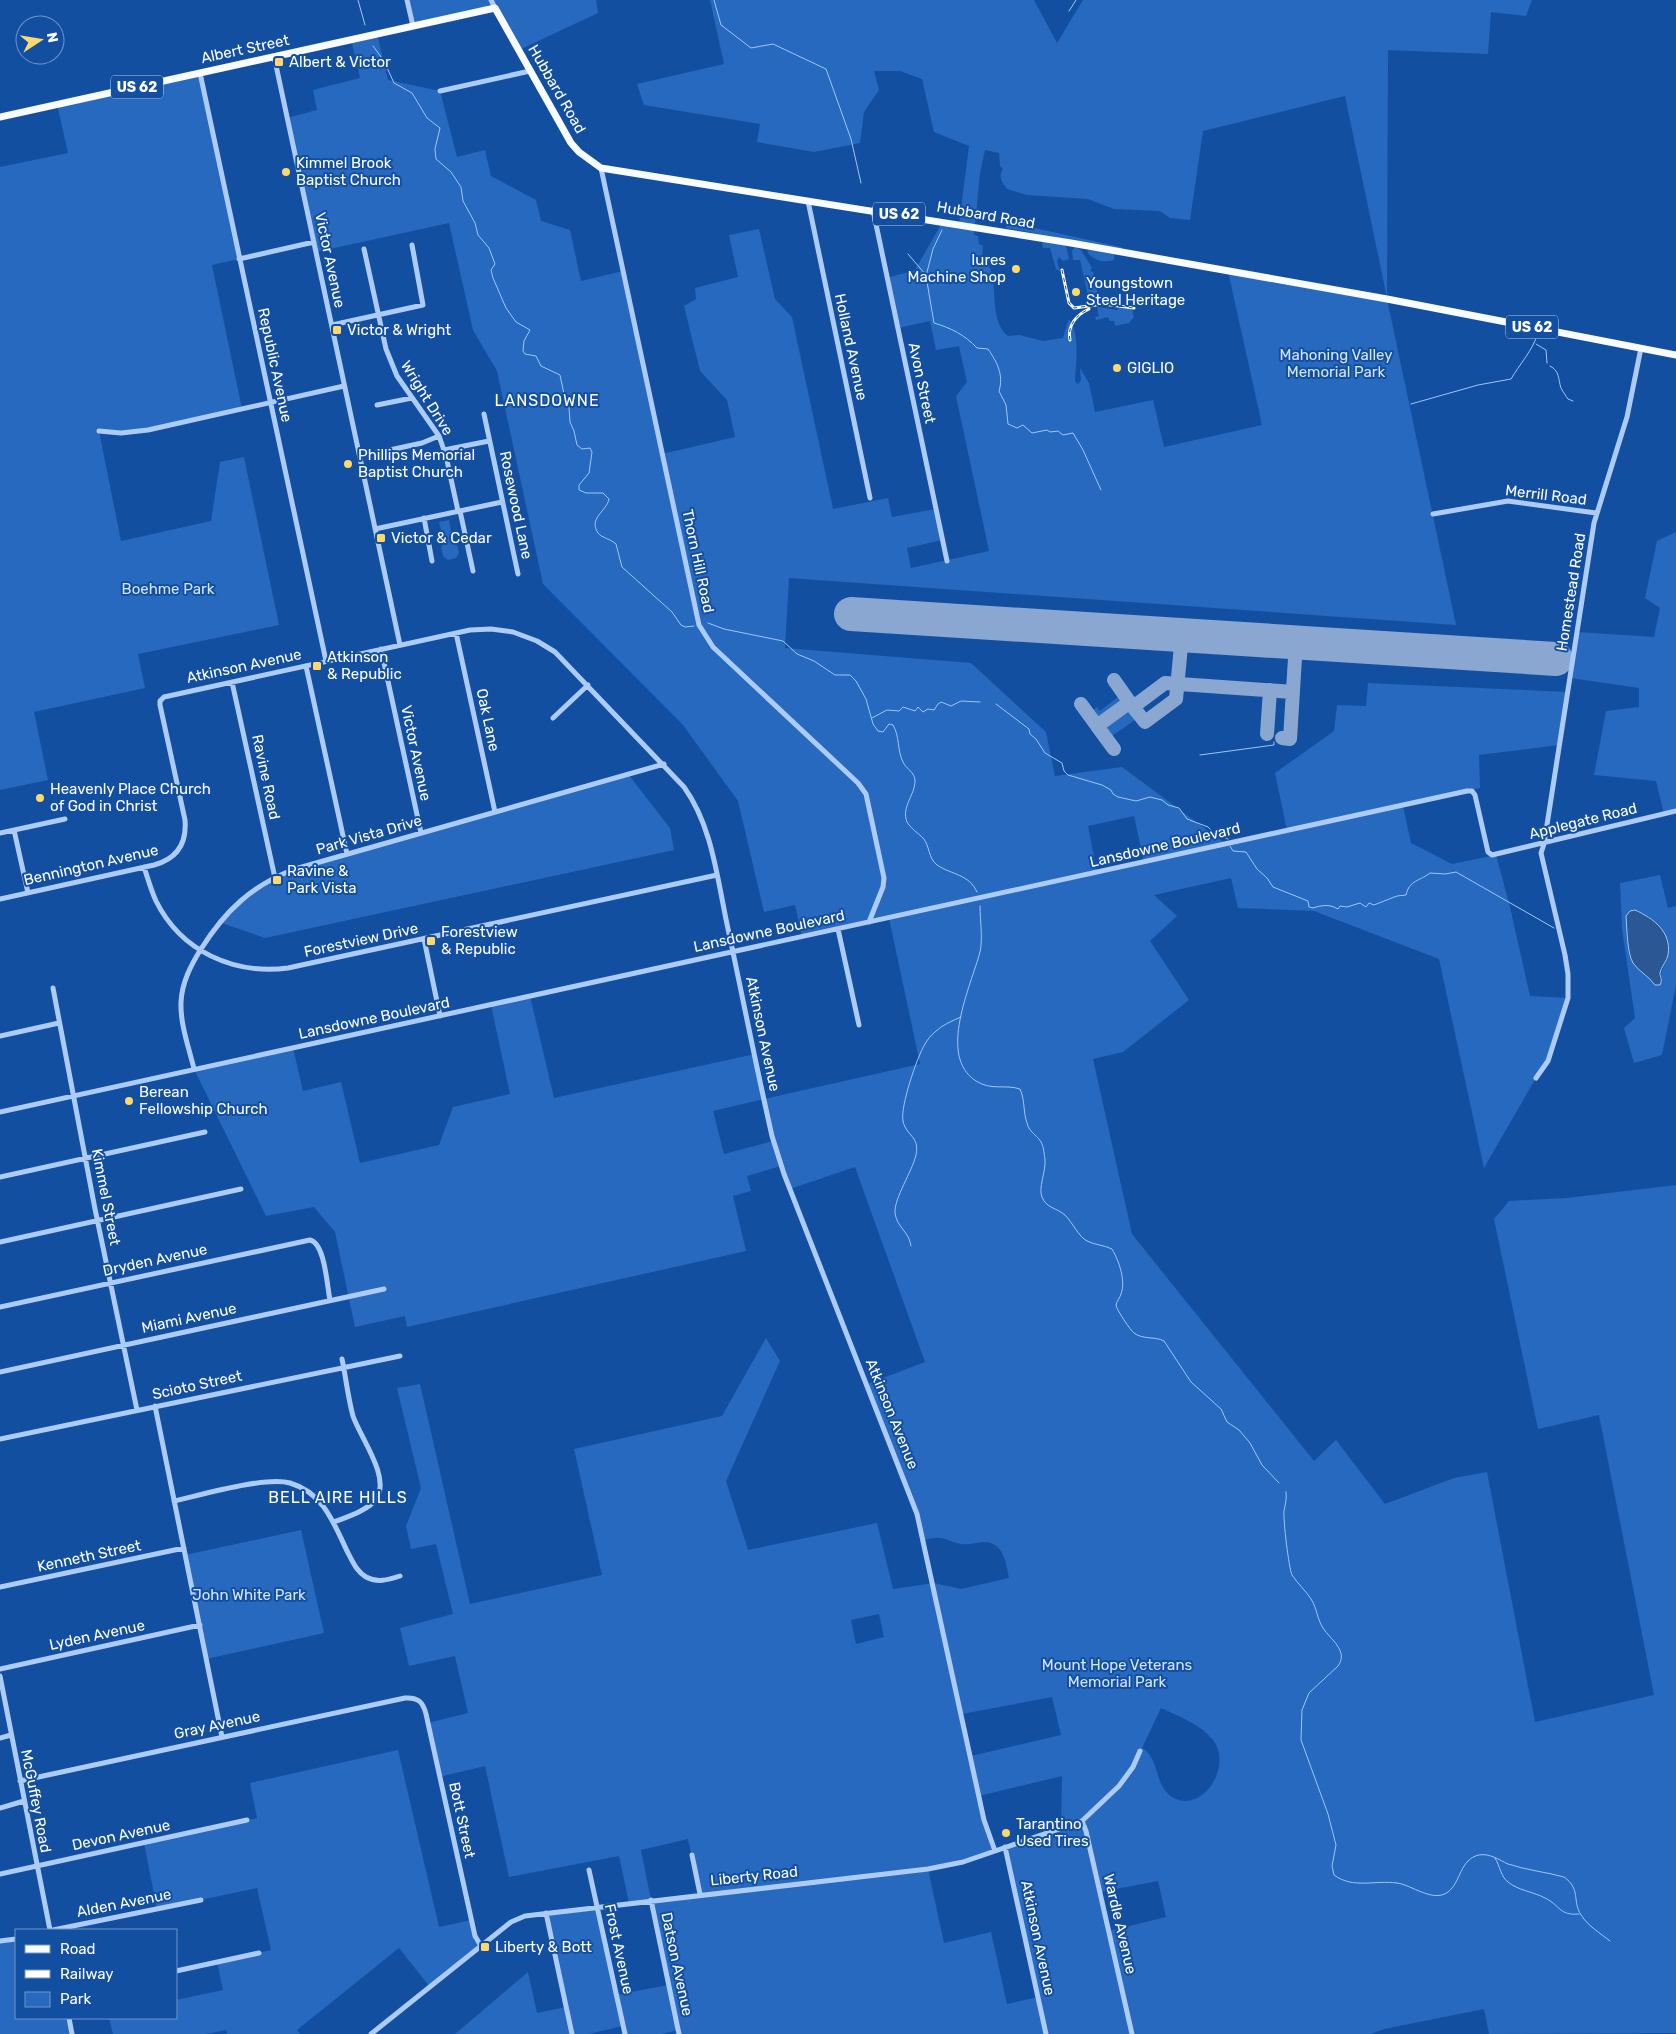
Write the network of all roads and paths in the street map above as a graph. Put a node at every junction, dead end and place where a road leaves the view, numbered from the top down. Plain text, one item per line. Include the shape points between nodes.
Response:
1 (408, 0) edge
2 (491, 0) edge
3 (495, 8) junction
4 (413, 26) junction
5 (274, 56) junction
6 (530, 71) junction
7 (200, 73) junction
8 (440, 91) dead end
9 (0, 117) edge
10 (601, 168) junction
11 (808, 201) junction
12 (873, 210) junction
13 (314, 242) junction
14 (412, 245) dead end
15 (364, 249) dead end
16 (240, 259) junction
17 (378, 315) junction
18 (332, 325) junction
19 (1641, 348) junction
20 (1676, 355) edge
21 (344, 386) junction
22 (412, 398) junction
23 (270, 403) junction
24 (377, 405) dead end
25 (484, 414) dead end
26 (99, 431) dead end
27 (439, 436) junction
28 (489, 441) junction
29 (444, 450) junction
30 (376, 453) dead end
31 (870, 498) dead end
32 (502, 502) junction
33 (459, 511) junction
34 (1596, 513) junction
35 (1433, 514) dead end
36 (424, 518) junction
37 (375, 529) junction
38 (432, 561) dead end
39 (947, 561) dead end
40 (473, 571) dead end
41 (518, 574) dead end
42 (456, 633) junction
43 (400, 645) junction
44 (381, 649) junction
45 (326, 661) junction
46 (306, 666) junction
47 (232, 682) junction
48 (588, 685) junction
49 (161, 699) joint
50 (553, 718) dead end
51 (664, 764) junction
52 (1676, 811) edge
53 (495, 812) junction
54 (65, 819) dead end
55 (14, 830) junction
56 (0, 833) edge
57 (421, 833) junction
58 (1544, 844) junction
59 (347, 854) junction
60 (1496, 855) joint
61 (144, 868) junction
62 (716, 875) junction
63 (275, 878) junction
64 (28, 893) junction
65 (0, 899) edge
66 (869, 922) junction
67 (838, 929) junction
68 (424, 939) junction
69 (200, 950) junction
70 (733, 952) junction
71 (53, 988) dead end
72 (440, 1016) junction
73 (59, 1023) junction
74 (859, 1025) dead end
75 (0, 1036) edge
76 (194, 1070) junction
77 (1536, 1078) dead end
78 (73, 1096) junction
79 (0, 1112) edge
80 (205, 1132) dead end
81 (86, 1158) junction
82 (0, 1177) edge
83 (241, 1189) dead end
84 (98, 1221) junction
85 (0, 1242) edge
86 (111, 1283) junction
87 (384, 1289) dead end
88 (330, 1300) junction
89 (0, 1307) edge
90 (124, 1345) junction
91 (400, 1356) dead end
92 (342, 1359) dead end
93 (344, 1367) junction
94 (0, 1372) edge
95 (155, 1406) junction
96 (137, 1410) junction
97 (0, 1439) edge
98 (174, 1501) junction
99 (334, 1522) junction
100 (184, 1548) junction
101 (400, 1576) dead end
102 (0, 1588) edge
103 (200, 1625) junction
104 (0, 1669) edge
105 (0, 1676) edge
106 (420, 1700) joint
107 (10, 1736) junction
108 (222, 1737) junction
109 (0, 1738) edge
110 (1140, 1751) dead end
111 (20, 1781) junction
112 (24, 1801) junction
113 (0, 1808) edge
114 (247, 1820) dead end
115 (1082, 1820) junction
116 (1006, 1847) junction
117 (995, 1851) junction
118 (692, 1855) dead end
119 (37, 1866) junction
120 (589, 1870) dead end
121 (0, 1874) edge
122 (700, 1894) junction
123 (201, 1900) dead end
124 (651, 1900) junction
125 (597, 1906) junction
126 (546, 1913) junction
127 (51, 1929) edge
128 (56, 1929) edge
129 (15, 1939) edge
130 (0, 1941) edge
131 (481, 1946) junction
132 (259, 1953) dead end
133 (178, 1971) edge
134 (69, 2019) edge
135 (72, 2034) edge
136 (371, 2034) edge
137 (572, 2034) edge
138 (625, 2034) edge
139 (679, 2034) edge
140 (1046, 2034) edge
141 (1132, 2034) edge

1 - 4 street
2 - 3 street, Hubbard Road
3 - 4 main road, Albert Street / US 62
3 - 6 main road, Hubbard Road / US 62
4 - 5 main road, Albert Street / US 62
5 - 7 main road, Albert Street / US 62
5 - 13 street, Victor Avenue
6 - 8 street
6 - 10 main road, Hubbard Road / US 62 via 571,142
7 - 9 main road, Albert Street / US 62
7 - 16 street, Republic Avenue
10 - 11 main road, Hubbard Road / US 62
10 - 66 street, Thorn Hill Road via 699,625 714,646 866,794 884,878
11 - 12 main road, Hubbard Road / US 62
11 - 31 street, Holland Avenue
12 - 19 main road, Hubbard Road / US 62 via 1388,299
12 - 39 street, Avon Street
13 - 16 street
13 - 18 street, Victor Avenue
14 - 17 street via 423,305
15 - 17 street, Wright Drive
16 - 23 street, Republic Avenue
17 - 18 street
17 - 22 street, Wright Drive via 391,363
18 - 21 street, Victor Avenue
19 - 20 main road, US 62
19 - 34 street, Homestead Road via 1627,417
21 - 23 street
21 - 37 street, Victor Avenue
22 - 24 street
22 - 27 street, Wright Drive
23 - 26 street via 148,430
23 - 45 street, Republic Avenue
25 - 28 street, Rosewood Lane
27 - 29 street, Wright Drive
27 - 30 street
28 - 29 street, Rosewood Lane
28 - 32 street, Rosewood Lane
29 - 33 street, Wright Drive
32 - 33 street
32 - 41 street, Rosewood Lane
33 - 36 street
33 - 40 street, Wright Drive
34 - 35 street, Merrill Road via 1508,501
34 - 58 street, Homestead Road
36 - 37 street
36 - 38 street
37 - 43 street, Victor Avenue
42 - 43 street, Atkinson Avenue
42 - 48 street, Atkinson Avenue via 491,629 525,636 555,652
42 - 53 street, Oak Lane
43 - 44 street, Atkinson Avenue
44 - 45 street, Atkinson Avenue
44 - 57 street, Victor Avenue
45 - 46 street, Atkinson Avenue
46 - 47 street, Atkinson Avenue
46 - 59 street
47 - 49 street, Atkinson Avenue
47 - 63 street, Ravine Road
48 - 50 street
48 - 51 street, Atkinson Avenue
49 - 61 street, Bennington Avenue via 185,820 185,835 182,846 171,858
51 - 53 street, Park Vista Drive
51 - 62 street, Atkinson Avenue via 698,808 706,828
52 - 58 street, Applegate Road
53 - 57 street, Park Vista Drive
54 - 55 street
55 - 56 street
55 - 64 street
57 - 59 street, Park Vista Drive
58 - 60 street, Applegate Road
58 - 77 street, Homestead Road via 1541,852 1568,974 1568,998 1548,1061
59 - 63 street, Park Vista Drive
60 - 66 street, Lansdowne Boulevard via 1488,852 1475,795 1471,791
61 - 64 street, Bennington Avenue
61 - 69 street, Forestview Drive via 165,916
62 - 68 street, Forestview Drive
62 - 70 street, Atkinson Avenue
63 - 69 street, Park Vista Drive via 253,889 235,904
64 - 65 street, Bennington Avenue
66 - 67 street, Lansdowne Boulevard
67 - 70 street, Lansdowne Boulevard
67 - 74 street
68 - 69 street, Forestview Drive via 275,970 230,964
68 - 72 street
69 - 76 street, Park Vista Drive via 187,974 181,1002
70 - 72 street, Lansdowne Boulevard
70 - 117 street, Atkinson Avenue via 777,1155 922,1528 984,1820
71 - 73 street, Kimmel Street
72 - 76 street, Lansdowne Boulevard
73 - 75 street
73 - 78 street, Kimmel Street
76 - 78 street, Lansdowne Boulevard
78 - 79 street, Lansdowne Boulevard
78 - 81 street, Kimmel Street
80 - 81 street
81 - 82 street
81 - 84 street, Kimmel Street
83 - 84 street
84 - 85 street
84 - 86 street, Kimmel Street
86 - 88 street, Dryden Avenue via 310,1240 322,1253
86 - 89 street, Dryden Avenue
86 - 90 street, Kimmel Street
87 - 88 street, Miami Avenue
88 - 90 street, Miami Avenue
90 - 94 street, Miami Avenue
90 - 96 street, Kimmel Street
91 - 93 street, Scioto Street
92 - 93 street
93 - 95 street, Scioto Street
93 - 99 street via 353,1415 375,1463 380,1489 372,1504
95 - 96 street, Scioto Street
95 - 98 street
96 - 97 street, Scioto Street
98 - 99 street via 265,1482 286,1482 306,1489 318,1498
98 - 100 street
99 - 101 street via 353,1562 364,1576 379,1580
100 - 102 street, Kenneth Street
100 - 103 street
103 - 104 street, Lyden Avenue
103 - 108 street
105 - 107 street, McGuffey Road
106 - 108 street, Gray Avenue via 405,1698
106 - 131 street, Bott Street via 426,1714 475,1936
107 - 109 street
107 - 111 street, McGuffey Road
108 - 111 street, Gray Avenue
110 - 115 street, Liberty Road via 1121,1784
111 - 112 street, McGuffey Road
112 - 113 street
112 - 119 street, McGuffey Road
114 - 119 street, Devon Avenue
115 - 116 street, Liberty Road
115 - 141 street, Wardle Avenue
116 - 117 street, Liberty Road
116 - 140 street, Atkinson Avenue
117 - 122 street, Liberty Road via 928,1869
118 - 122 street
119 - 121 street, Devon Avenue
119 - 127 street, McGuffey Road
120 - 125 street, Frost Avenue
122 - 124 street, Liberty Road
123 - 128 street, Alden Avenue
124 - 125 street, Liberty Road
124 - 139 street, Datson Avenue
125 - 126 street, Liberty Road
125 - 138 street, Frost Avenue
126 - 131 street, Liberty Road via 514,1920
126 - 137 street
129 - 130 street
131 - 136 street, Liberty Road
132 - 133 street
134 - 135 street

